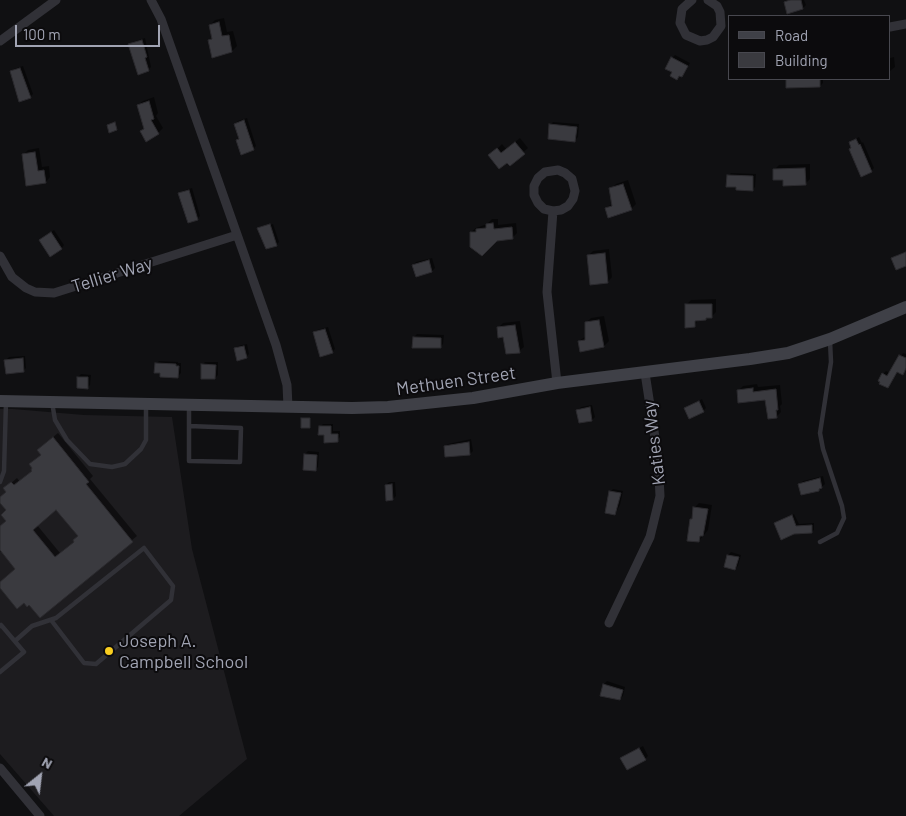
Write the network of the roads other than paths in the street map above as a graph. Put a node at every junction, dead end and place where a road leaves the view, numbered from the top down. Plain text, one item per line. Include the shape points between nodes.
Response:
1 (56, 0) edge
2 (151, 0) edge
3 (692, 0) edge
4 (708, 0) edge
5 (906, 24) edge
6 (891, 26) edge
7 (725, 27) edge
8 (0, 41) edge
9 (553, 212) junction
10 (237, 235) junction
11 (0, 256) edge
12 (906, 307) edge
13 (830, 340) junction
14 (645, 372) junction
15 (557, 383) junction
16 (3, 401) edge
17 (51, 401) junction
18 (146, 403) junction
19 (189, 404) junction
20 (288, 407) junction
21 (189, 426) junction
22 (0, 482) edge
23 (820, 542) dead end
24 (50, 620) junction
25 (609, 623) dead end
26 (0, 626) edge
27 (15, 641) junction
28 (0, 672) edge
29 (0, 768) edge
30 (40, 816) edge

1 - 8 street
2 - 10 street via 161,19
3 - 7 street via 682,9 680,16 686,36 707,40
4 - 7 street via 717,6
5 - 6 street
9 - 9 street via 568,206 575,191 572,179 558,170 544,172 534,186 538,203
9 - 15 street via 547,292
10 - 11 street, Tellier Way via 54,293 26,288 12,277
10 - 20 street via 282,364
12 - 13 street, Methuen Street
13 - 14 street, Methuen Street via 788,353
13 - 23 lane via 831,362 820,433 844,518 837,533
14 - 15 street, Methuen Street
14 - 25 street, Katies Way via 658,458 660,496 650,537
15 - 20 street, Methuen Street via 473,398 388,407
16 - 17 street, Methuen Street
16 - 22 lane via 4,471
17 - 18 street, Methuen Street
17 - 18 lane via 55,420 67,440 90,464 112,467 126,464 144,445
18 - 19 street, Methuen Street
19 - 20 street, Methuen Street
19 - 21 lane
21 - 21 lane via 189,461 240,462 241,428
24 - 24 lane via 144,548 173,586 171,600 96,664 84,663
24 - 27 lane via 32,626
26 - 27 lane
27 - 28 lane via 24,652
29 - 30 street

